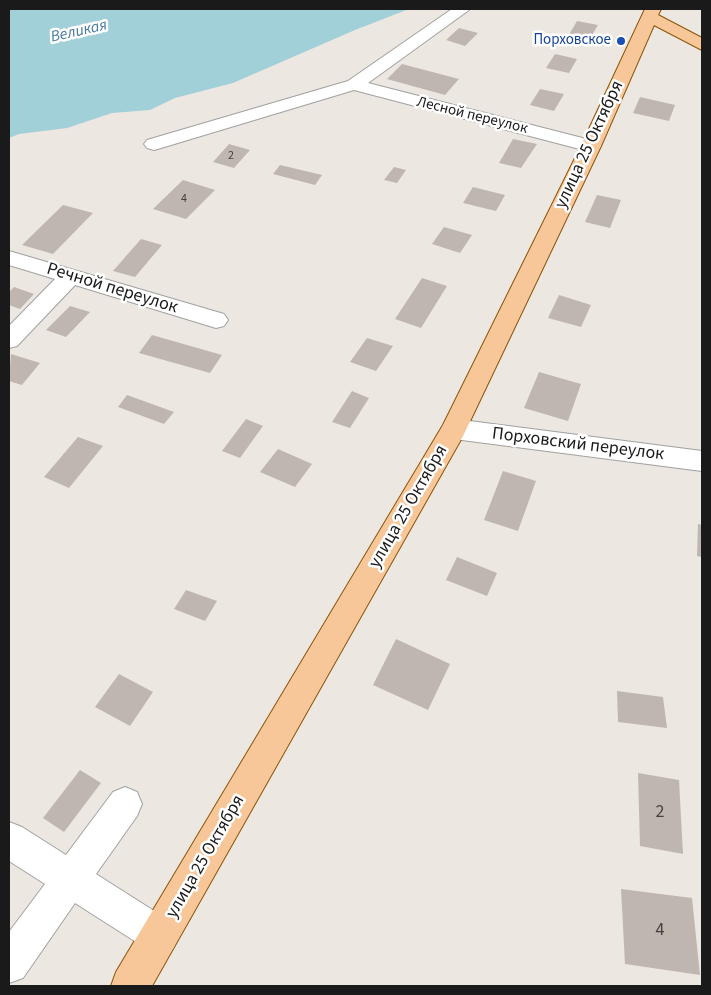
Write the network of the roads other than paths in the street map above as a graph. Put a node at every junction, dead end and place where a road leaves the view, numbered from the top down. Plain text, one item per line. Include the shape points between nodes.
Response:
1 (461, 10) dead end
2 (651, 13) edge
3 (702, 45) edge
4 (354, 85) junction
5 (154, 144) dead end
6 (591, 146) junction
7 (9, 258) edge
8 (70, 276) junction
9 (216, 320) dead end
10 (9, 340) edge
11 (454, 429) junction
12 (702, 461) edge
13 (125, 804) dead end
14 (9, 840) edge
15 (70, 879) junction
16 (160, 936) junction
17 (9, 964) edge
18 (130, 986) edge

1 - 4 street
2 - 3 main road
2 - 6 main road, улица 25 Октября
4 - 5 street
4 - 6 street, Лесной переулок
6 - 11 main road, улица 25 Октября
7 - 8 street, Речной переулок
8 - 9 street, Речной переулок
8 - 10 street
11 - 12 street, Порховский переулок
11 - 16 main road, улица 25 Октября
13 - 15 street
14 - 15 street
15 - 16 street
15 - 17 street
16 - 18 main road, улица 25 Октября

